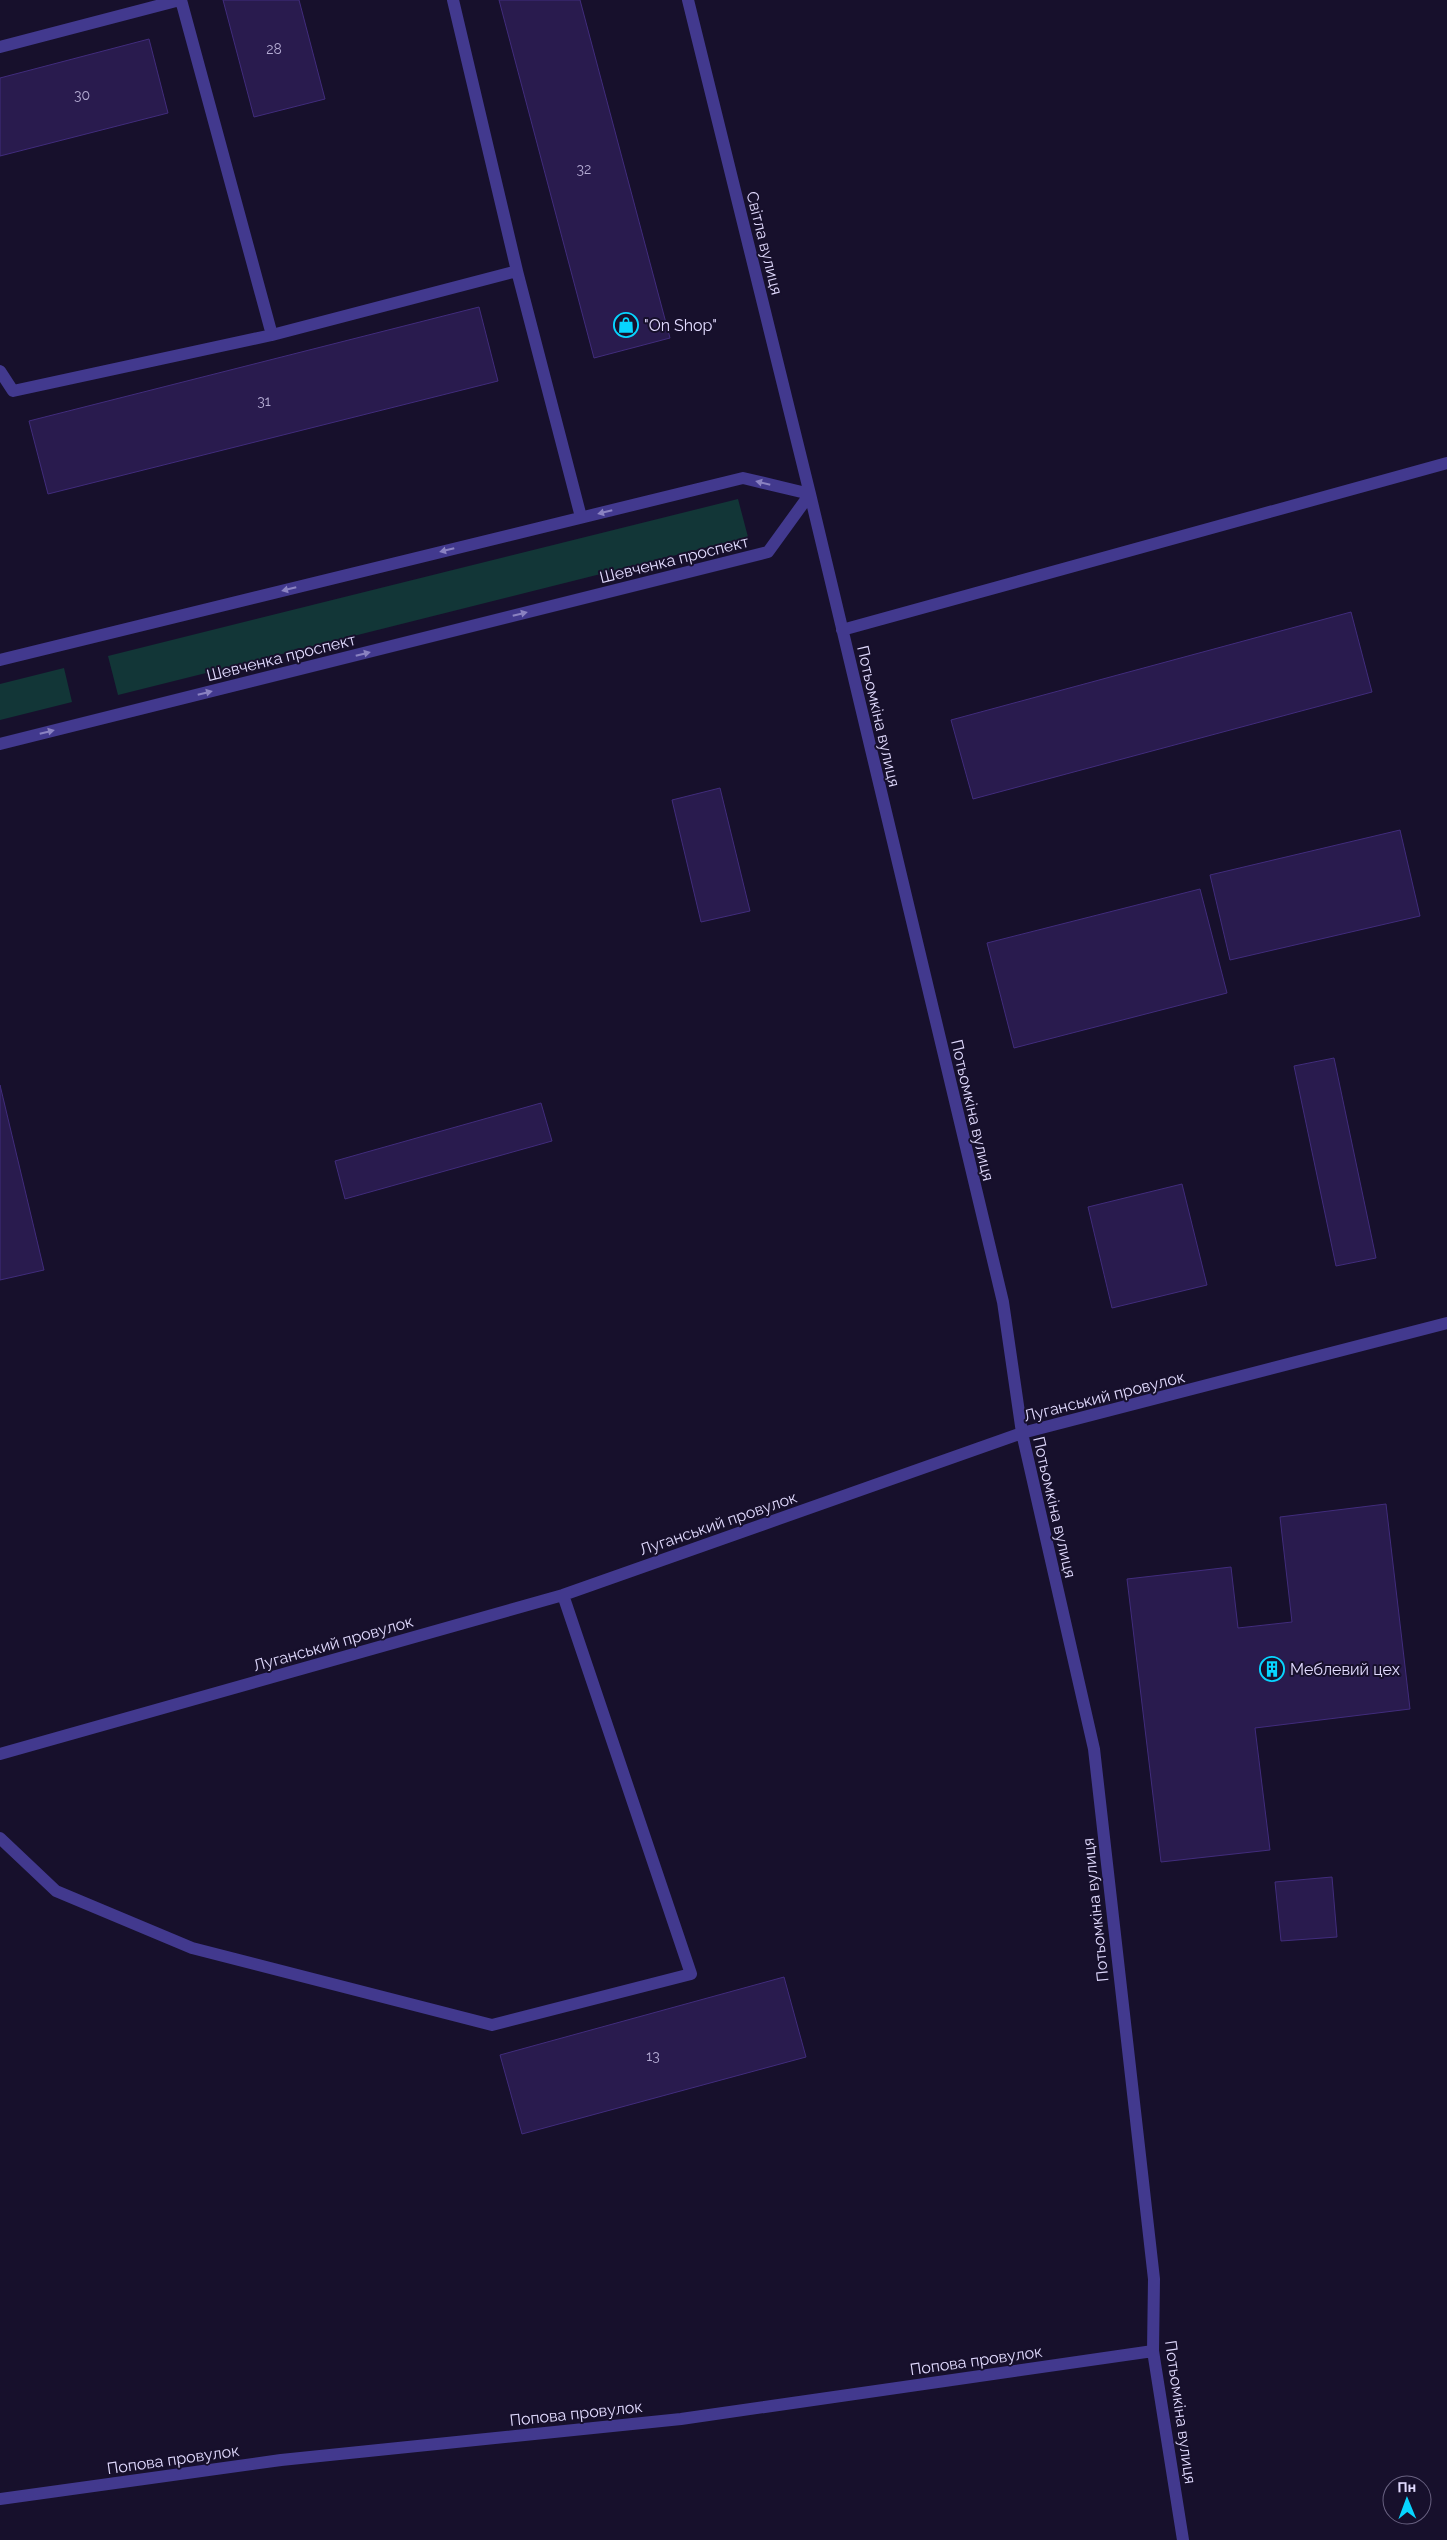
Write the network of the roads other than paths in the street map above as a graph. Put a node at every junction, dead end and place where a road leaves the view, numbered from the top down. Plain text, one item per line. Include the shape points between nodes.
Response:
1 (180, 0) edge
2 (453, 0) edge
3 (688, 0) edge
4 (0, 47) edge
5 (517, 271) junction
6 (272, 335) junction
7 (0, 371) edge
8 (1447, 463) edge
9 (810, 494) junction
10 (581, 517) junction
11 (842, 630) junction
12 (0, 660) edge
13 (0, 744) edge
14 (1447, 1323) edge
15 (1022, 1434) junction
16 (563, 1595) junction
17 (0, 1754) edge
18 (0, 1838) edge
19 (1153, 2350) junction
20 (0, 2499) edge
21 (1183, 2540) edge

1 - 4 street
1 - 6 street
2 - 5 street
3 - 9 street, Світла вулиця
5 - 6 street
5 - 10 street
6 - 7 street via 13,391
8 - 11 street
9 -> 10 street via 743,478
9 - 11 street, Потьомкіна вулиця
13 -> 9 street, Шевченка проспект via 768,552
10 -> 12 street
11 - 15 street, Потьомкіна вулиця via 1003,1302
14 - 15 street, Луганський провулок
15 - 16 street, Луганський провулок
15 - 19 street, Потьомкіна вулиця via 1094,1749 1154,2279
16 - 17 street, Луганський провулок
16 - 18 street via 691,1974 492,2025 192,1948 56,1890
19 - 20 street, Попова провулок via 682,2419 282,2460
19 - 21 street, Потьомкіна вулиця

